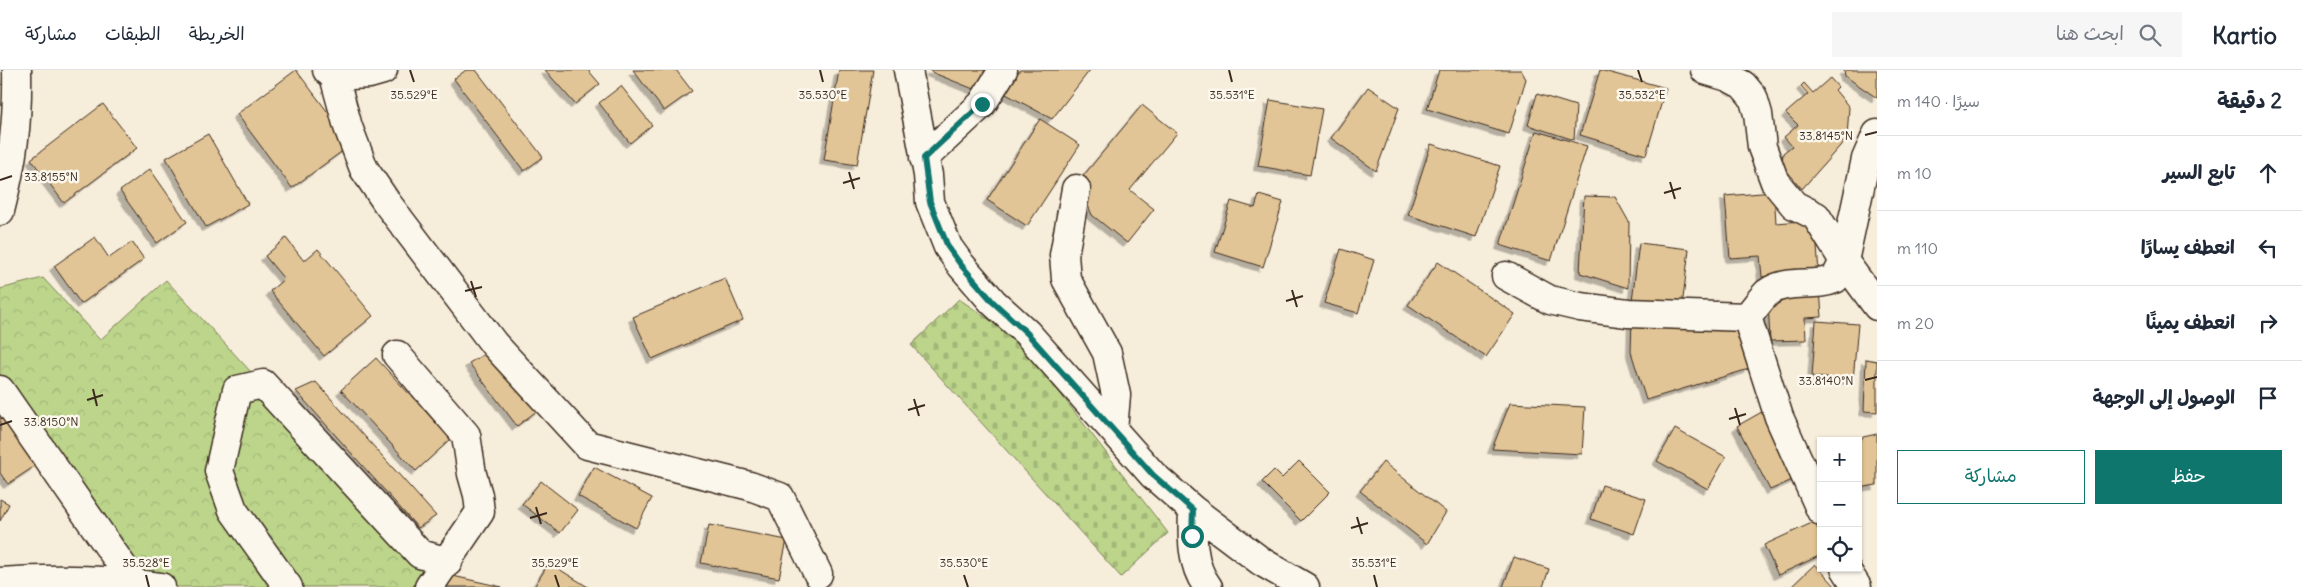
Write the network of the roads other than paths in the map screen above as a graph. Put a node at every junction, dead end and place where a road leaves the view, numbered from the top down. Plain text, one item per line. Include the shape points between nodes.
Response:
1 (17, 70) edge
2 (383, 70) edge
3 (908, 70) edge
4 (1003, 70) edge
5 (1705, 70) edge
6 (330, 73) edge
7 (1877, 134) edge
8 (924, 158) junction
9 (1076, 189) dead end
10 (0, 211) edge
11 (1844, 261) junction
12 (1506, 276) dead end
13 (1877, 306) edge
14 (1747, 317) junction
15 (397, 356) dead end
16 (0, 390) edge
17 (1114, 430) junction
18 (1817, 502) edge
19 (1193, 510) junction
20 (448, 562) junction
21 (1848, 572) edge
22 (818, 574) dead end
23 (0, 582) edge
24 (134, 583) junction
25 (161, 587) edge
26 (288, 587) edge
27 (429, 587) edge
28 (1208, 587) edge
29 (1304, 587) edge
30 (1857, 587) edge

1 - 10 street via 18,111 12,164
2 - 6 street via 369,74
3 - 8 street
4 - 8 street via 982,104
5 - 11 street via 1743,85 1753,97 1762,147 1775,182 1794,205 1816,216
6 - 22 street via 364,169 382,197 494,344 587,445 750,486 780,497
7 - 11 street via 1866,159
8 - 17 street via 930,202 948,247 993,302 1027,333
9 - 17 street via 1064,255 1066,279 1107,353 1116,395
11 - 13 street
11 - 14 street via 1835,279 1826,283 1783,285 1767,294
12 - 14 street via 1550,300 1580,307 1628,313
14 - 18 street via 1779,417
15 - 20 street via 466,435 480,512
16 - 24 street
17 - 19 street via 1153,475
19 - 28 street via 1192,536 1197,566
19 - 29 street via 1262,562
20 - 26 street via 420,554 263,384 237,390 218,471 233,510
20 - 27 street
21 - 30 street
23 - 24 street via 46,579
24 - 25 street

